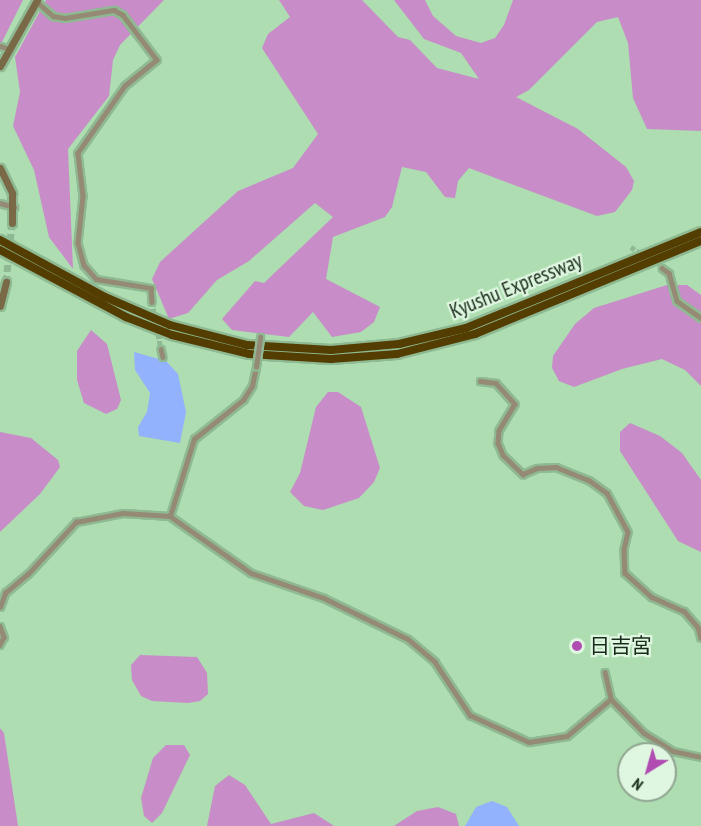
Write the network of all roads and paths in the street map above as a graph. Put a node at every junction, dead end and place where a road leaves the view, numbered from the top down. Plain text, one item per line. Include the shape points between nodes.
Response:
1 (36, 0) edge
2 (0, 46) edge
3 (9, 49) junction
4 (0, 66) edge
5 (0, 168) edge
6 (0, 203) edge
7 (14, 207) junction
8 (12, 223) tunnel mouth
9 (701, 232) edge
10 (0, 240) edge
11 (701, 241) edge
12 (0, 250) edge
13 (662, 268) dead end
14 (6, 282) dead end
15 (152, 302) tunnel mouth
16 (0, 306) edge
17 (701, 318) edge
18 (260, 337) dead end
19 (161, 349) tunnel mouth
20 (163, 357) dead end
21 (480, 381) dead end
22 (170, 516) junction
23 (0, 607) edge
24 (0, 626) edge
25 (701, 638) edge
26 (0, 645) edge
27 (605, 672) dead end
28 (611, 699) junction
29 (701, 757) edge

1 - 3 street
1 - 15 street via 53,16 65,18 114,10 123,15 157,60 125,86 78,153 83,196 78,243 84,265 102,281 151,288
2 - 3 street
3 - 4 street
5 - 7 street
6 - 7 street
7 - 8 street
9 - 10 highway, Kyushu Expressway via 466,328 399,344 331,350 247,345 170,325 105,297
11 - 12 highway, Kyushu Expressway via 475,334 397,354 331,359 249,354 172,335 126,317
13 - 17 street via 669,273 677,301
14 - 16 street
18 - 22 street, bridge via 252,386 243,400 194,439
19 - 20 street
21 - 25 street via 496,383 515,404 499,430 498,444 503,455 523,474 556,467 589,480 607,493 628,532 625,573 652,597 684,611 698,627
22 - 23 street via 123,513 76,522 5,593
22 - 28 street via 251,573 324,598 408,639 435,662 470,715 529,742 567,736
24 - 26 street via 4,637
27 - 28 street
28 - 29 street via 661,746

